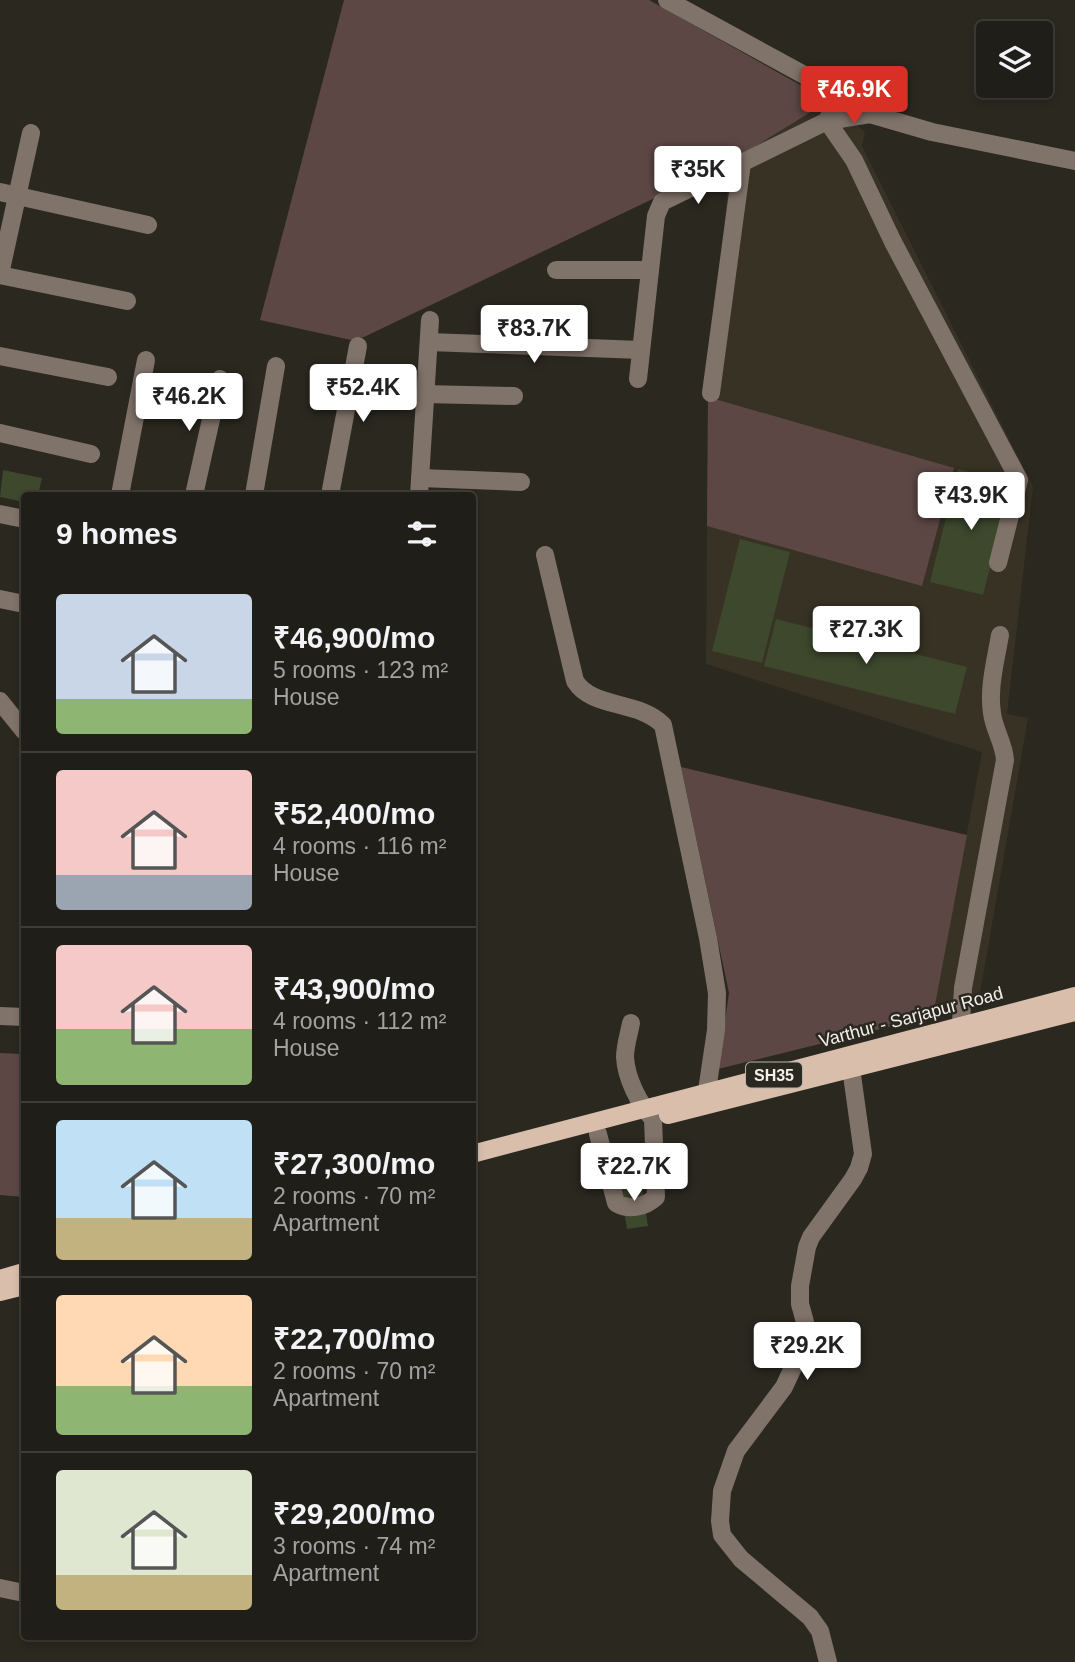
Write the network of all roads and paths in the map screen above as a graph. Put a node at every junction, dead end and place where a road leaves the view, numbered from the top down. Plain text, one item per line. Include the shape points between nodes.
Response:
1 (667, 0) edge
2 (839, 94) junction
3 (870, 114) junction
4 (827, 121) junction
5 (32, 133) dead end
6 (1075, 161) edge
7 (743, 163) junction
8 (9, 194) edge
9 (148, 225) dead end
10 (556, 270) dead end
11 (650, 270) junction
12 (0, 274) edge
13 (127, 302) dead end
14 (430, 320) dead end
15 (429, 342) junction
16 (358, 346) dead end
17 (641, 351) junction
18 (0, 356) edge
19 (146, 360) dead end
20 (276, 366) dead end
21 (108, 377) dead end
22 (220, 379) dead end
23 (638, 379) dead end
24 (711, 393) dead end
25 (424, 394) junction
26 (514, 396) dead end
27 (0, 433) edge
28 (91, 454) dead end
29 (521, 482) dead end
30 (420, 487) edge
31 (121, 492) edge
32 (195, 492) edge
33 (255, 492) edge
34 (331, 492) edge
35 (0, 514) edge
36 (21, 518) edge
37 (545, 555) dead end
38 (998, 563) dead end
39 (0, 599) edge
40 (21, 603) edge
41 (1000, 635) dead end
42 (0, 701) edge
43 (21, 727) edge
44 (1075, 996) edge
45 (1075, 1012) edge
46 (0, 1016) edge
47 (21, 1017) edge
48 (631, 1024) dead end
49 (960, 1034) junction
50 (850, 1068) junction
51 (706, 1100) junction
52 (649, 1114) junction
53 (598, 1133) junction
54 (476, 1153) edge
55 (476, 1165) edge
56 (21, 1273) edge
57 (0, 1279) edge
58 (21, 1287) edge
59 (0, 1292) edge
60 (0, 1588) edge
61 (21, 1592) edge
62 (828, 1662) edge

1 - 2 street
2 - 3 street
2 - 4 street
3 - 4 street
3 - 6 street via 932,132
4 - 7 street
4 - 38 street via 853,160 1018,480
5 - 8 street
7 - 11 street via 662,202
7 - 24 street
8 - 9 street
8 - 12 street
10 - 11 street
11 - 17 street
12 - 13 street
14 - 15 street
15 - 17 street
15 - 25 street
16 - 34 street
17 - 23 street
18 - 21 street
19 - 31 street
20 - 33 street
22 - 32 street
25 - 26 street
25 - 30 street
27 - 28 street
29 - 30 street
35 - 36 street
37 - 51 street via 579,688 647,712 663,725 717,993
39 - 40 street
41 - 49 street via 990,703 1005,760 963,988
42 - 43 street
44 - 49 main road, Varthur - Sarjapur Road / SH35
45 - 49 main road, Varthur - Sarjapur Road / SH35
46 - 47 street
48 - 52 street via 627,1072
49 - 50 main road, Varthur - Sarjapur Road / SH35
49 - 51 main road, Varthur - Sarjapur Road / SH35
50 - 51 main road, Varthur - Sarjapur Road / SH35
50 - 62 street via 863,1154 859,1168 807,1247 800,1286 803,1346 784,1387 736,1451 722,1491 720,1521 722,1535 741,1559 810,1617 820,1631
51 - 52 main road, Varthur - Sarjapur Road / SH35
52 - 53 main road, Varthur - Sarjapur Road / SH35
52 - 53 street via 656,1197 649,1204 624,1208 616,1203
52 - 54 main road, Varthur - Sarjapur Road / SH35
53 - 55 main road, Varthur - Sarjapur Road / SH35
56 - 57 main road
58 - 59 main road
60 - 61 street

